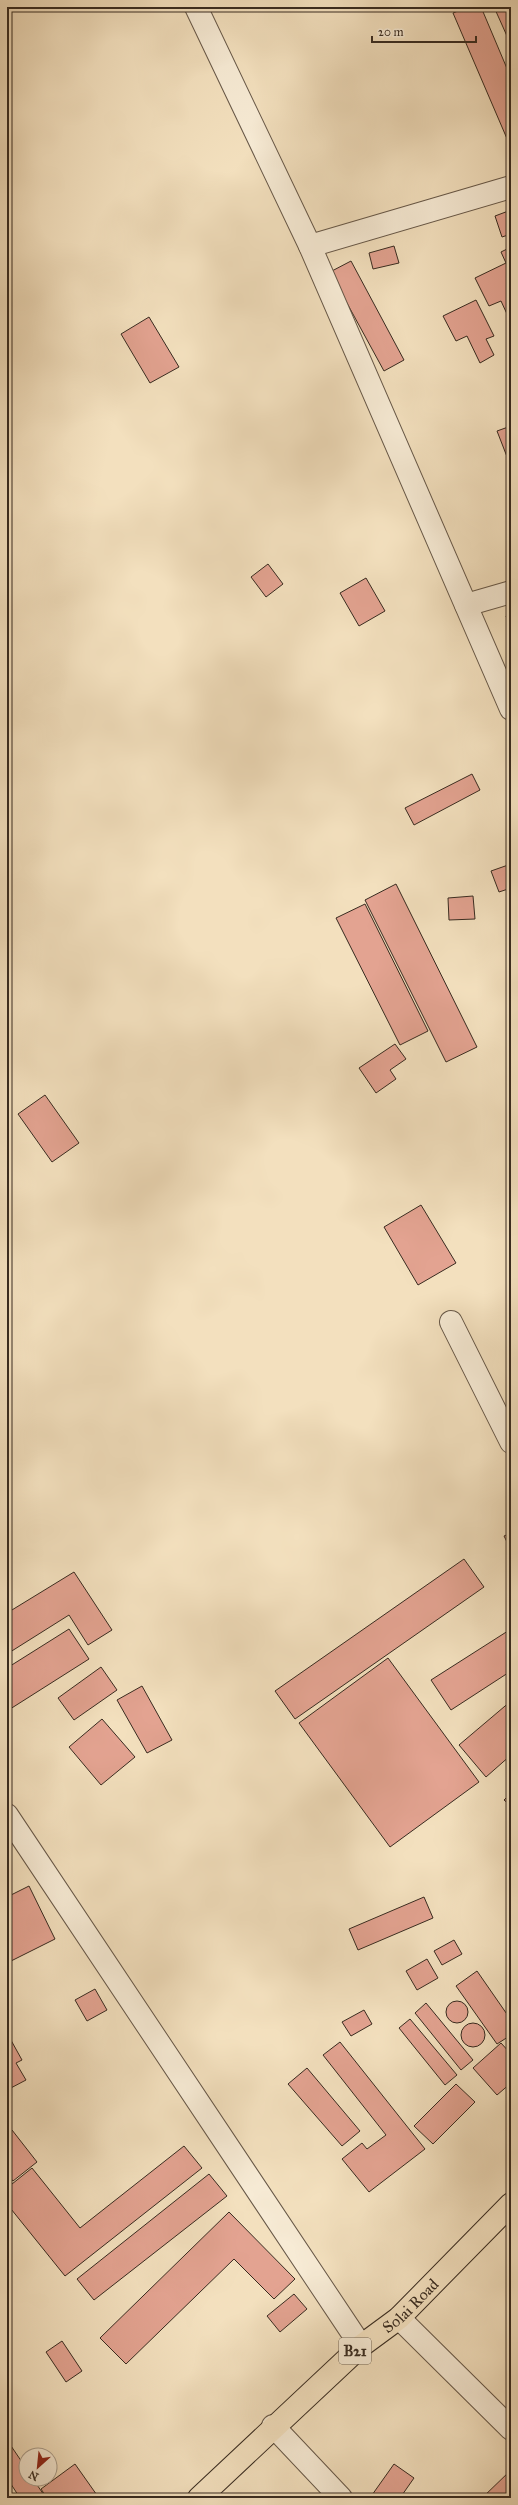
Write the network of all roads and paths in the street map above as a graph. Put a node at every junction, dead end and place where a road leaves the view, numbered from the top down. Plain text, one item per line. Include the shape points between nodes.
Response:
1 (196, 7) edge
2 (511, 187) edge
3 (310, 246) junction
4 (511, 592) edge
5 (466, 605) junction
6 (511, 709) edge
7 (451, 1322) dead end
8 (511, 1442) edge
9 (7, 1815) edge
10 (511, 2204) edge
11 (399, 2318) junction
12 (361, 2346) junction
13 (273, 2426) junction
14 (511, 2429) edge
15 (199, 2498) edge
16 (341, 2498) edge

1 - 3 street
2 - 3 street
3 - 5 street
4 - 5 street
5 - 6 street
7 - 8 street
9 - 12 street
10 - 11 highway, Solai Road / B21
11 - 12 highway, Solai Road / B21
11 - 14 street
12 - 13 highway, Solai Road / B21
13 - 15 highway, Solai Road / B21
13 - 16 street

